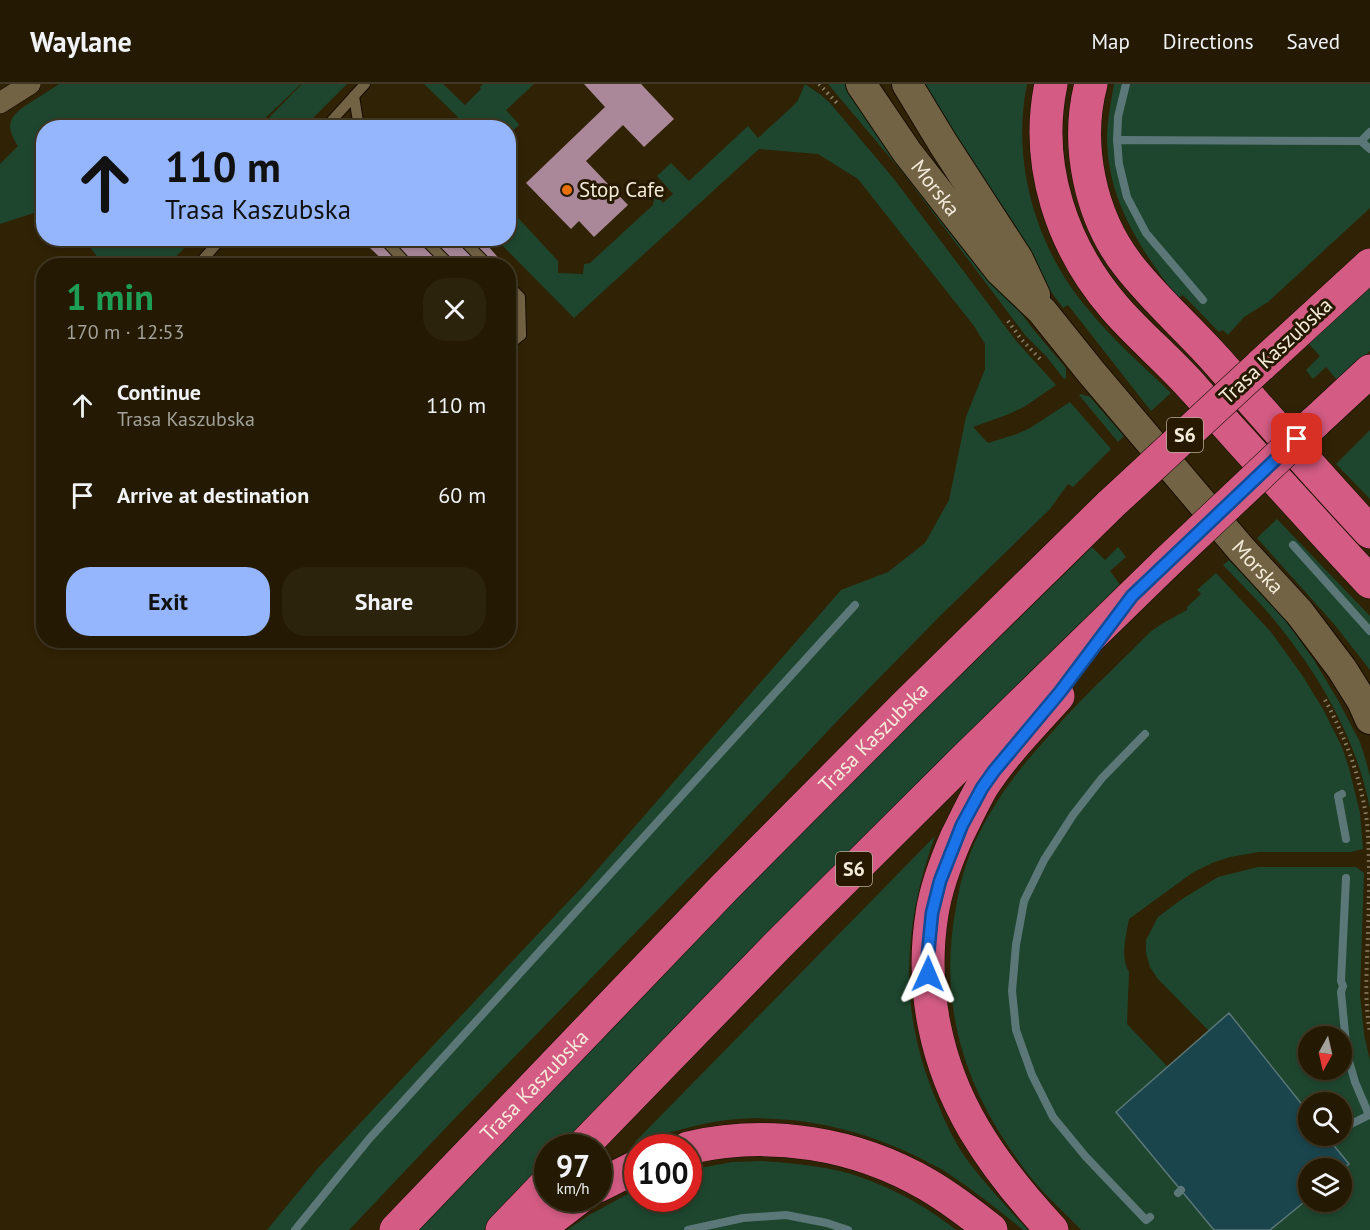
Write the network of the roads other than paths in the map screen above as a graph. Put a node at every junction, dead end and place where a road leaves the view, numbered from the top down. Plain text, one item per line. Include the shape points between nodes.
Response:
1 (30, 84) edge
2 (365, 84) edge
3 (861, 84) edge
4 (907, 84) edge
5 (1052, 84) edge
6 (1091, 84) edge
7 (354, 96) junction
8 (0, 103) edge
9 (332, 120) edge
10 (358, 120) edge
11 (215, 246) edge
12 (391, 246) edge
13 (431, 246) edge
14 (469, 246) edge
15 (204, 258) edge
16 (402, 258) edge
17 (443, 258) edge
18 (481, 258) edge
19 (1370, 265) edge
20 (516, 293) edge
21 (1042, 311) junction
22 (516, 329) edge
23 (521, 334) junction
24 (516, 339) edge
25 (1370, 371) edge
26 (1370, 532) edge
27 (1370, 582) edge
28 (1132, 596) junction
29 (1370, 719) edge
30 (595, 1134) edge
31 (702, 1146) edge
32 (534, 1197) edge
33 (561, 1212) edge
34 (396, 1230) edge
35 (502, 1230) edge
36 (537, 1230) edge
37 (991, 1230) edge
38 (1052, 1230) edge

1 - 8 street
2 - 7 lane
3 - 21 main road, Morska via 907,152 1000,271
4 - 21 main road, Morska via 1018,259
5 - 27 highway via 1047,133 1049,172 1059,212 1086,269 1117,310
6 - 26 highway via 1084,137 1092,191 1127,264
7 - 9 lane
7 - 10 lane
11 - 15 lane
12 - 16 lane
13 - 17 lane
14 - 18 lane
19 - 34 highway, Trasa Kaszubska / S6, bridge via 1111,504 906,705
20 - 23 lane via 520,297
21 - 29 main road, Morska via 1305,620 1342,669
22 - 23 lane
23 - 24 lane
25 - 28 highway, S6, bridge
28 - 30 highway, S6 via 822,901
28 - 38 highway via 982,788 946,862 932,913 930,995 946,1070 986,1148
31 - 37 highway via 768,1140 838,1148 914,1177
32 - 35 highway
33 - 36 highway

